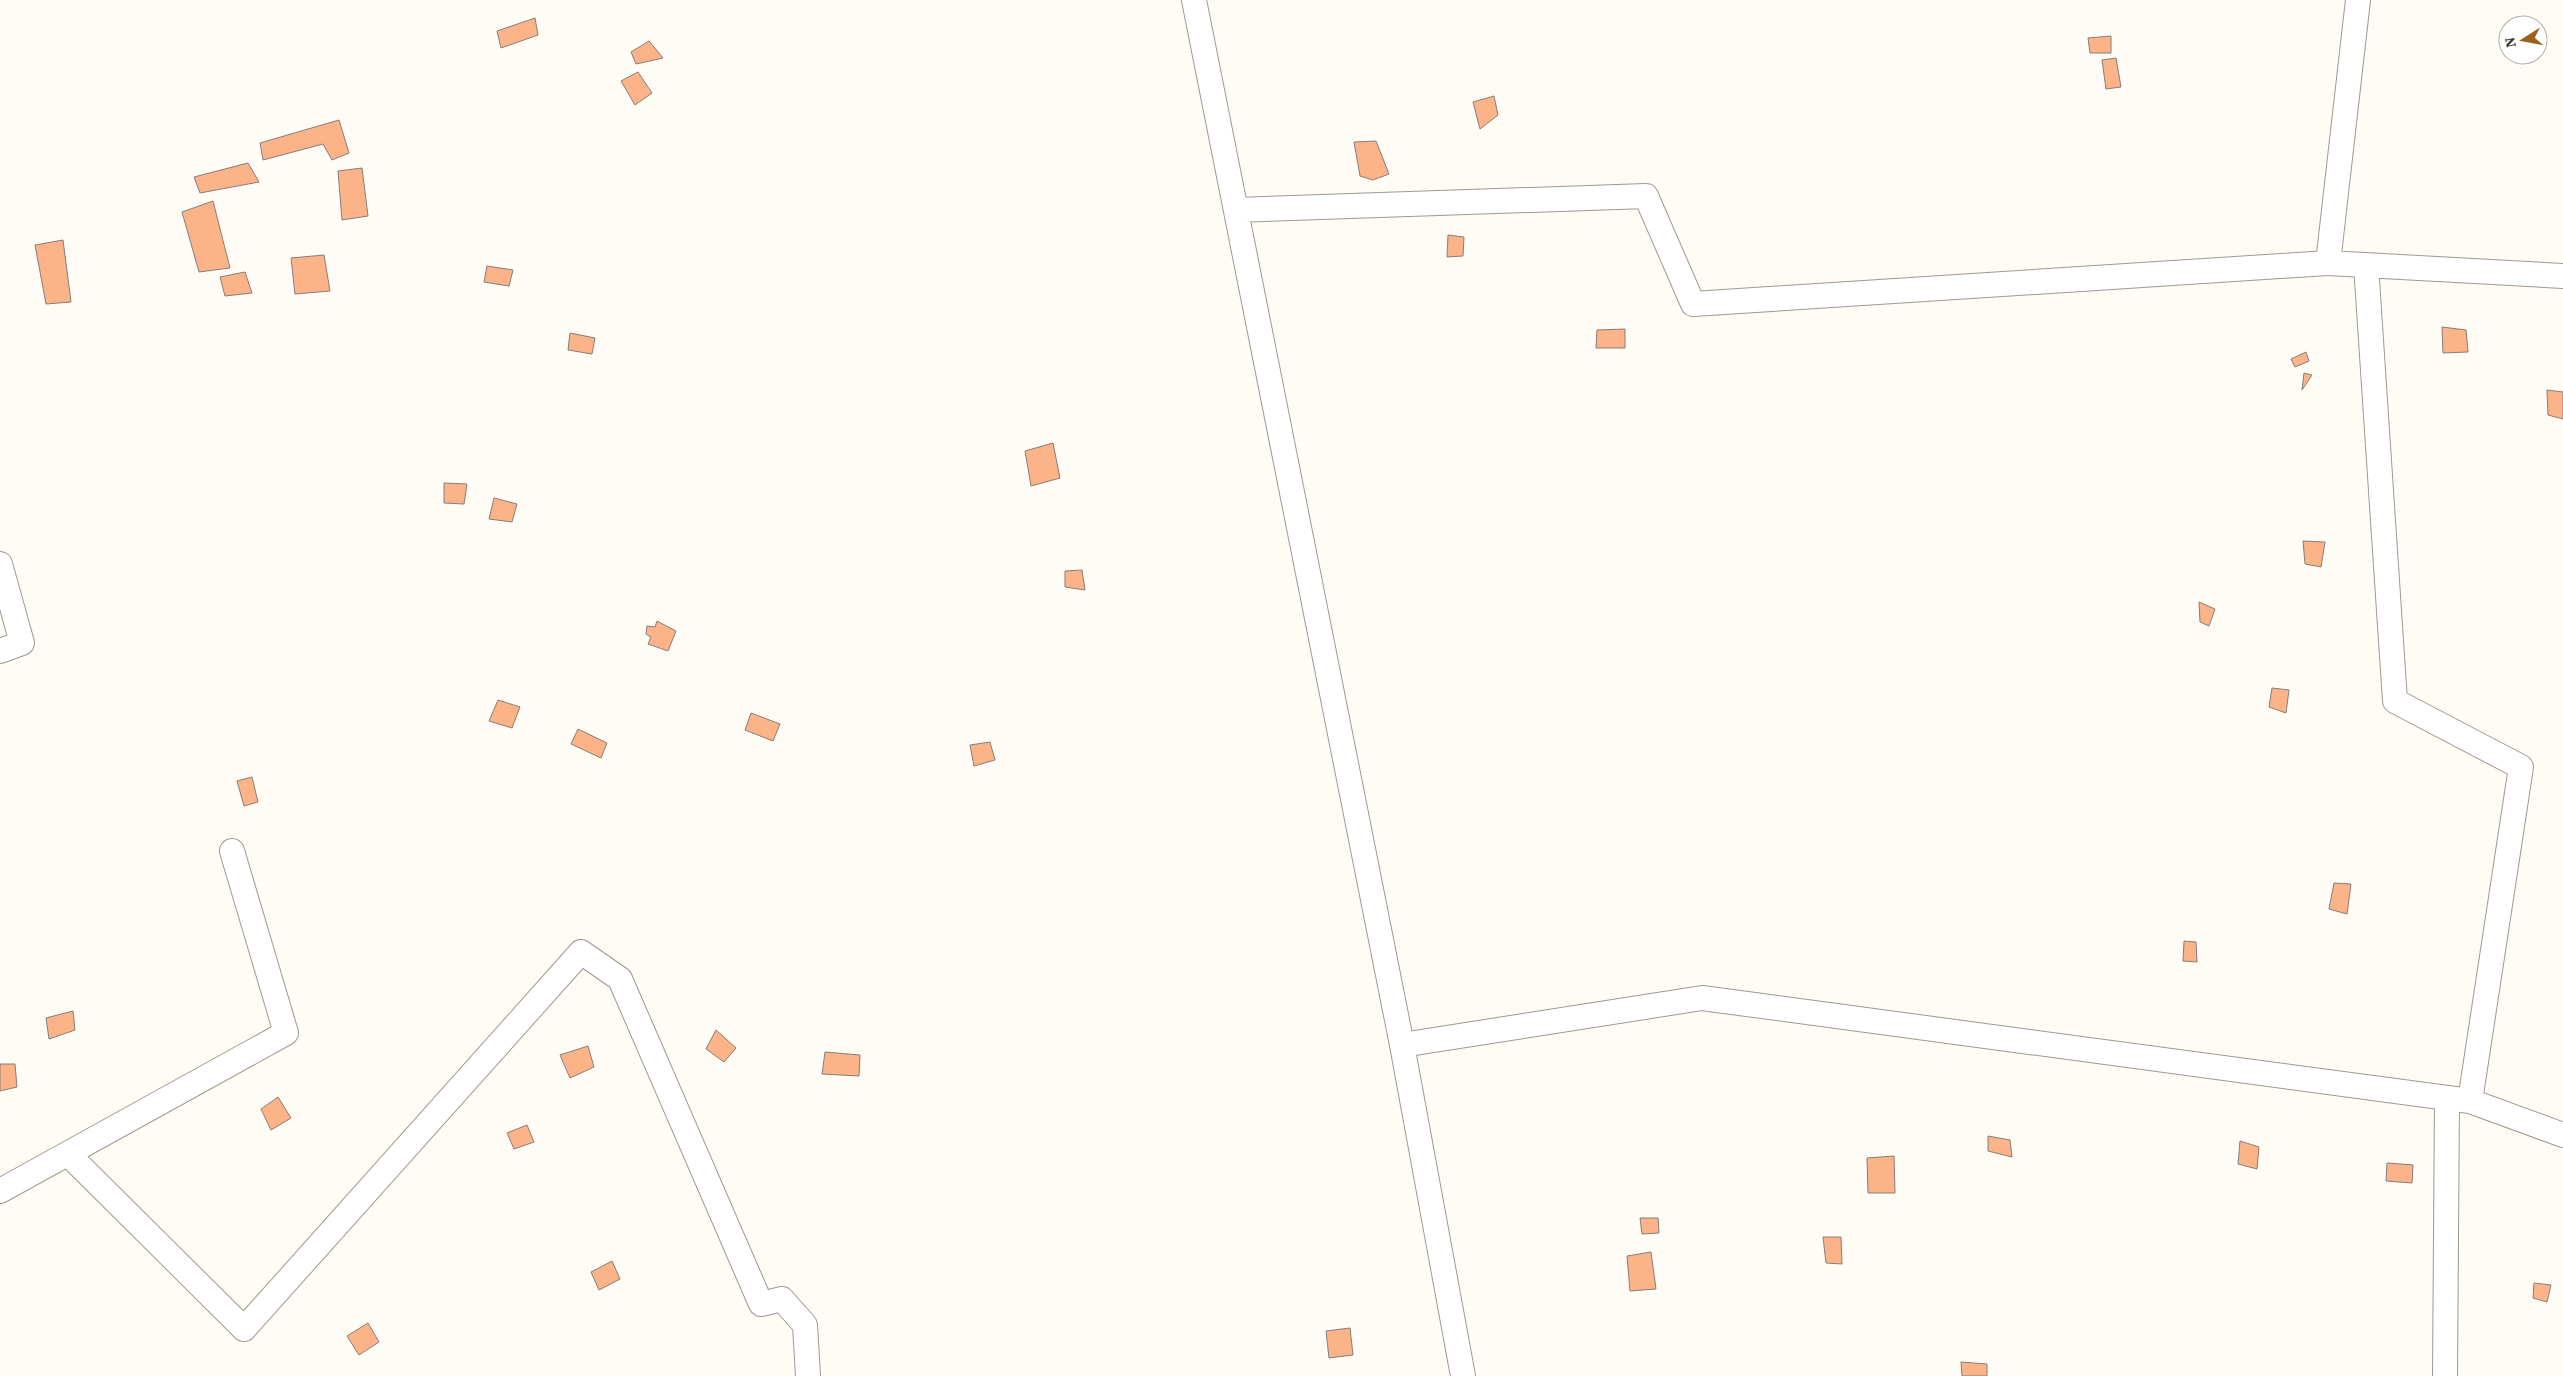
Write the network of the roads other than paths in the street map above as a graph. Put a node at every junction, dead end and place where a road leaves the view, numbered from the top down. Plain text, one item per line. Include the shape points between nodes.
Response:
1 (1194, 0) edge
2 (2358, 0) edge
3 (1236, 210) junction
4 (2328, 263) junction
5 (2366, 265) junction
6 (2563, 276) edge
7 (0, 564) edge
8 (0, 651) edge
9 (232, 851) dead end
10 (1402, 1045) junction
11 (2458, 1099) junction
12 (2563, 1135) edge
13 (68, 1154) junction
14 (0, 1191) edge
15 (808, 1376) edge
16 (1463, 1376) edge
17 (2445, 1376) edge

1 - 3 street
2 - 4 street
3 - 4 street via 1646,196 1693,304
3 - 10 street
4 - 5 street
5 - 6 street
5 - 11 street via 2395,701 2520,767
7 - 8 street via 22,643
9 - 13 street via 286,1033
10 - 11 street via 1702,998
10 - 16 street
11 - 12 street
11 - 17 street
13 - 14 street
13 - 15 street via 244,1329 581,952 620,979 761,1304 782,1298 805,1325

